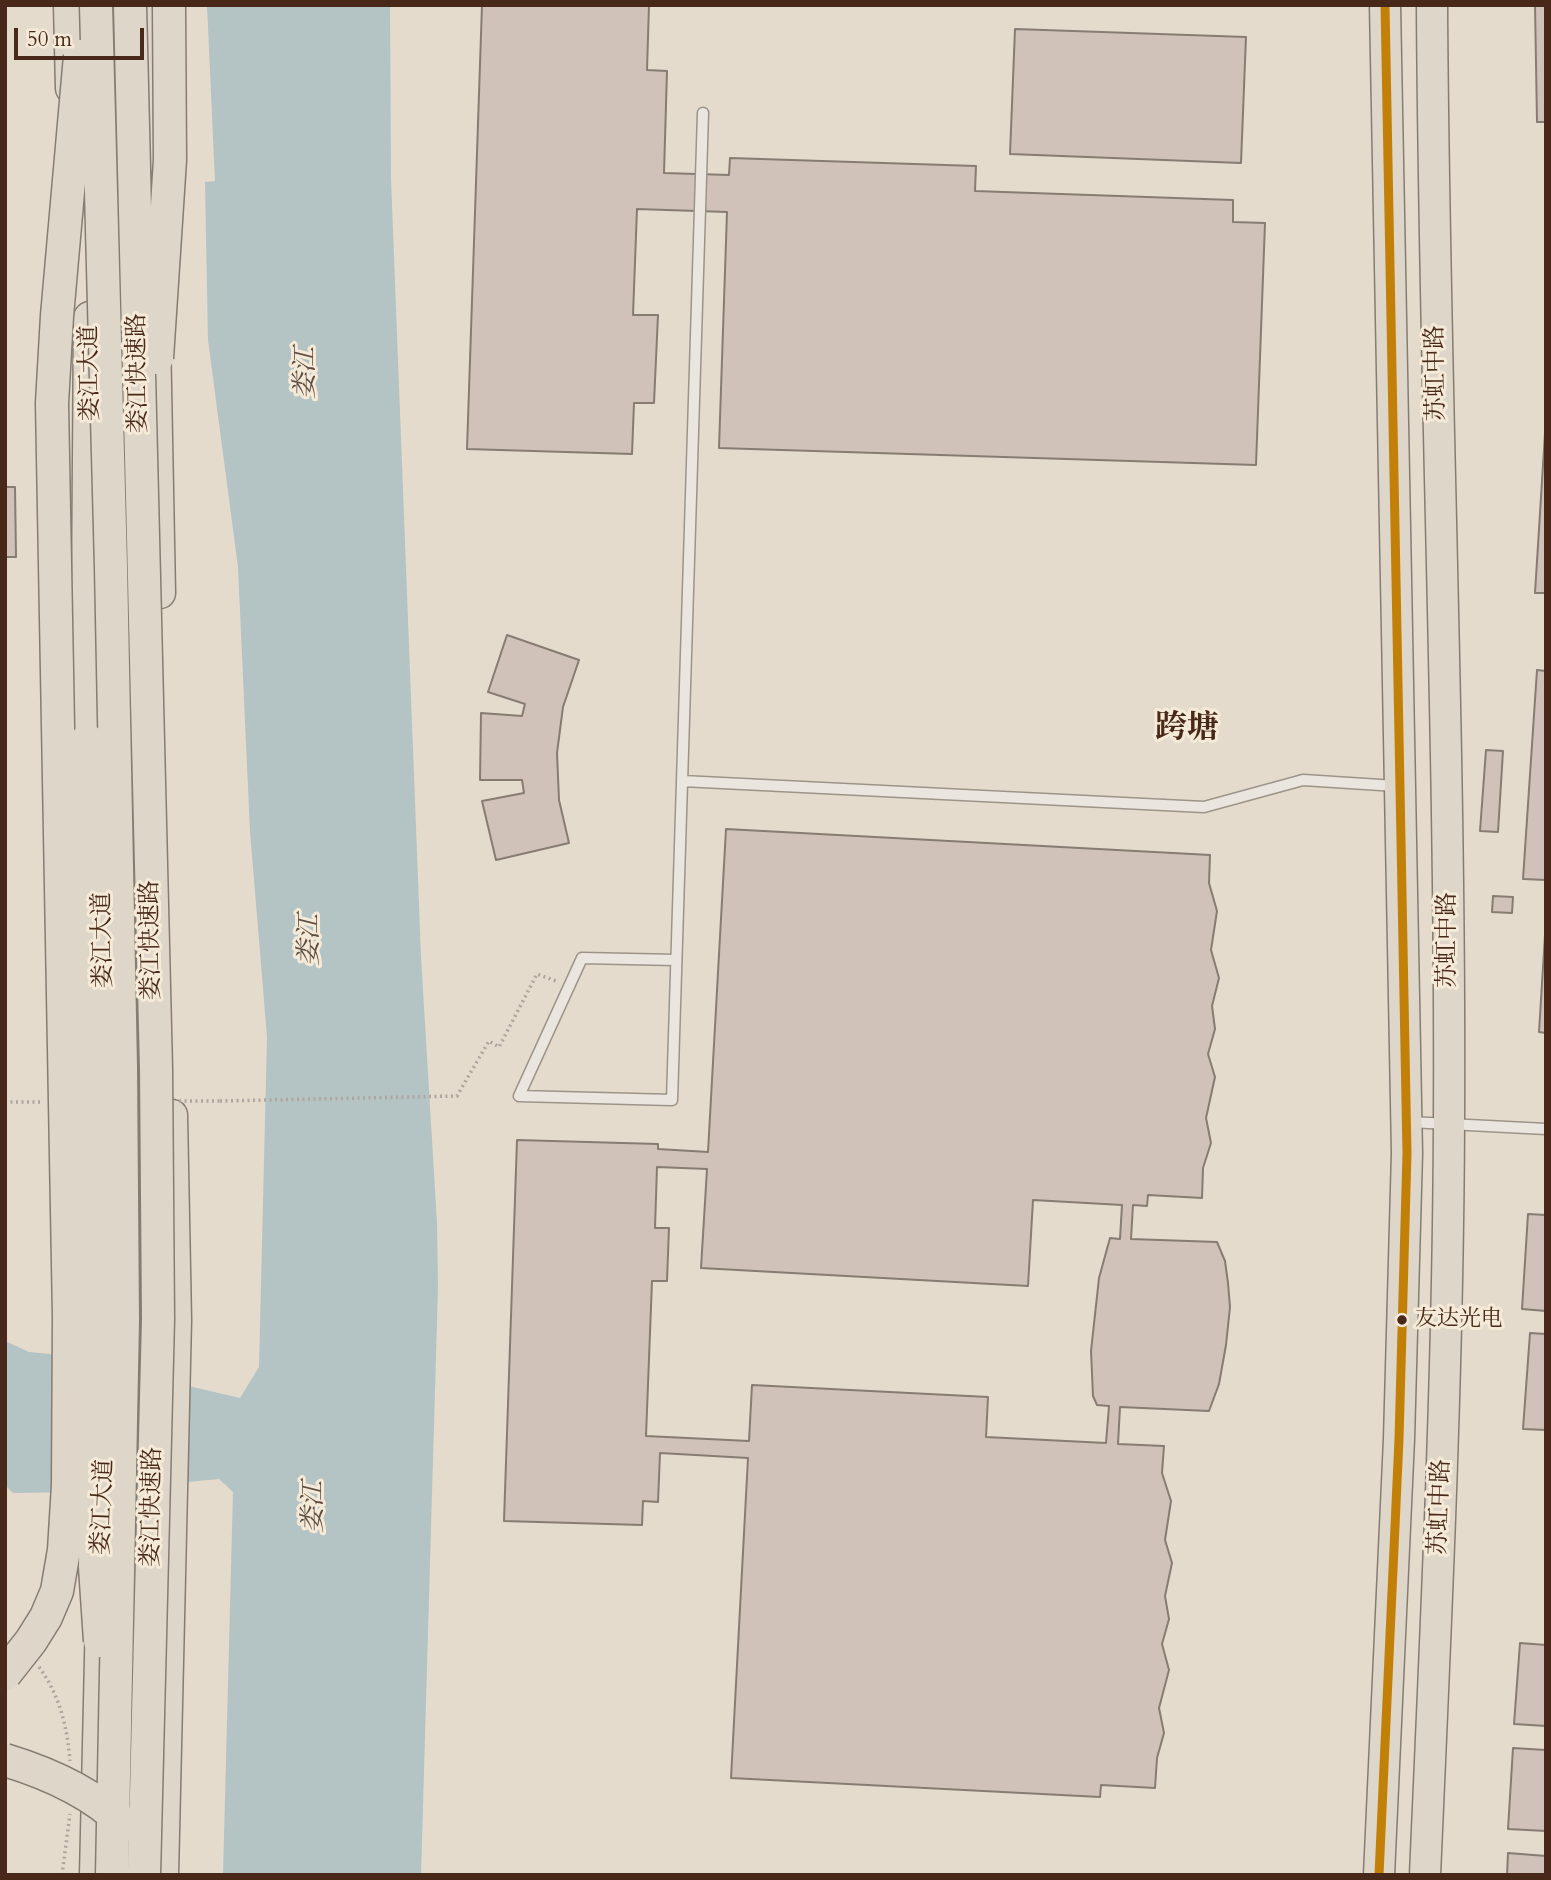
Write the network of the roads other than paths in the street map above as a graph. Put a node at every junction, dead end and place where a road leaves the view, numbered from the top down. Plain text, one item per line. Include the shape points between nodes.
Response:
1 (70, 5) edge
2 (83, 5) edge
3 (96, 5) edge
4 (130, 5) edge
5 (148, 5) edge
6 (169, 5) edge
7 (1385, 5) edge
8 (1432, 5) edge
9 (704, 113) dead end
10 (73, 148) junction
11 (90, 318) junction
12 (143, 565) junction
13 (682, 781) junction
14 (1400, 786) junction
15 (676, 960) junction
16 (1406, 1122) junction
17 (1449, 1124) junction
18 (1546, 1129) edge
19 (19, 1667) edge
20 (5, 1760) edge
21 (113, 1817) junction
22 (95, 1875) edge
23 (112, 1875) edge
24 (144, 1875) edge
25 (162, 1875) edge
26 (1379, 1875) edge
27 (1425, 1875) edge

1 - 10 highway, bridge
2 - 10 highway, bridge
2 - 11 main road, 娄江大道
3 - 21 highway, 娄江快速路, bridge via 121,1068 123,1320
4 - 12 highway, 娄江快速路, bridge
5 - 25 main road via 176,1292
6 - 12 highway, bridge via 170,160
7 - 14 main road, 苏虹中路
8 - 17 main road, 苏虹中路 via 1448,780
9 - 13 lane
10 - 19 highway, bridge via 52,403 68,1485 57,1591
11 - 21 highway, bridge via 87,740 98,1320 95,1567
11 - 22 main road, 娄江大道 via 107,1068 108,1360
12 - 24 highway, 娄江快速路, bridge via 158,1319
13 - 14 lane via 1204,807 1303,780
13 - 15 lane
14 - 16 main road, 苏虹中路
15 - 15 lane via 672,1100 519,1096 582,958
16 - 17 lane
16 - 26 main road, 苏虹中路 via 1399,1439
17 - 18 lane
17 - 27 main road, 苏虹中路 via 1444,1431
20 - 25 highway, bridge via 60,1781 110,1812
21 - 23 highway, 娄江快速路, bridge

